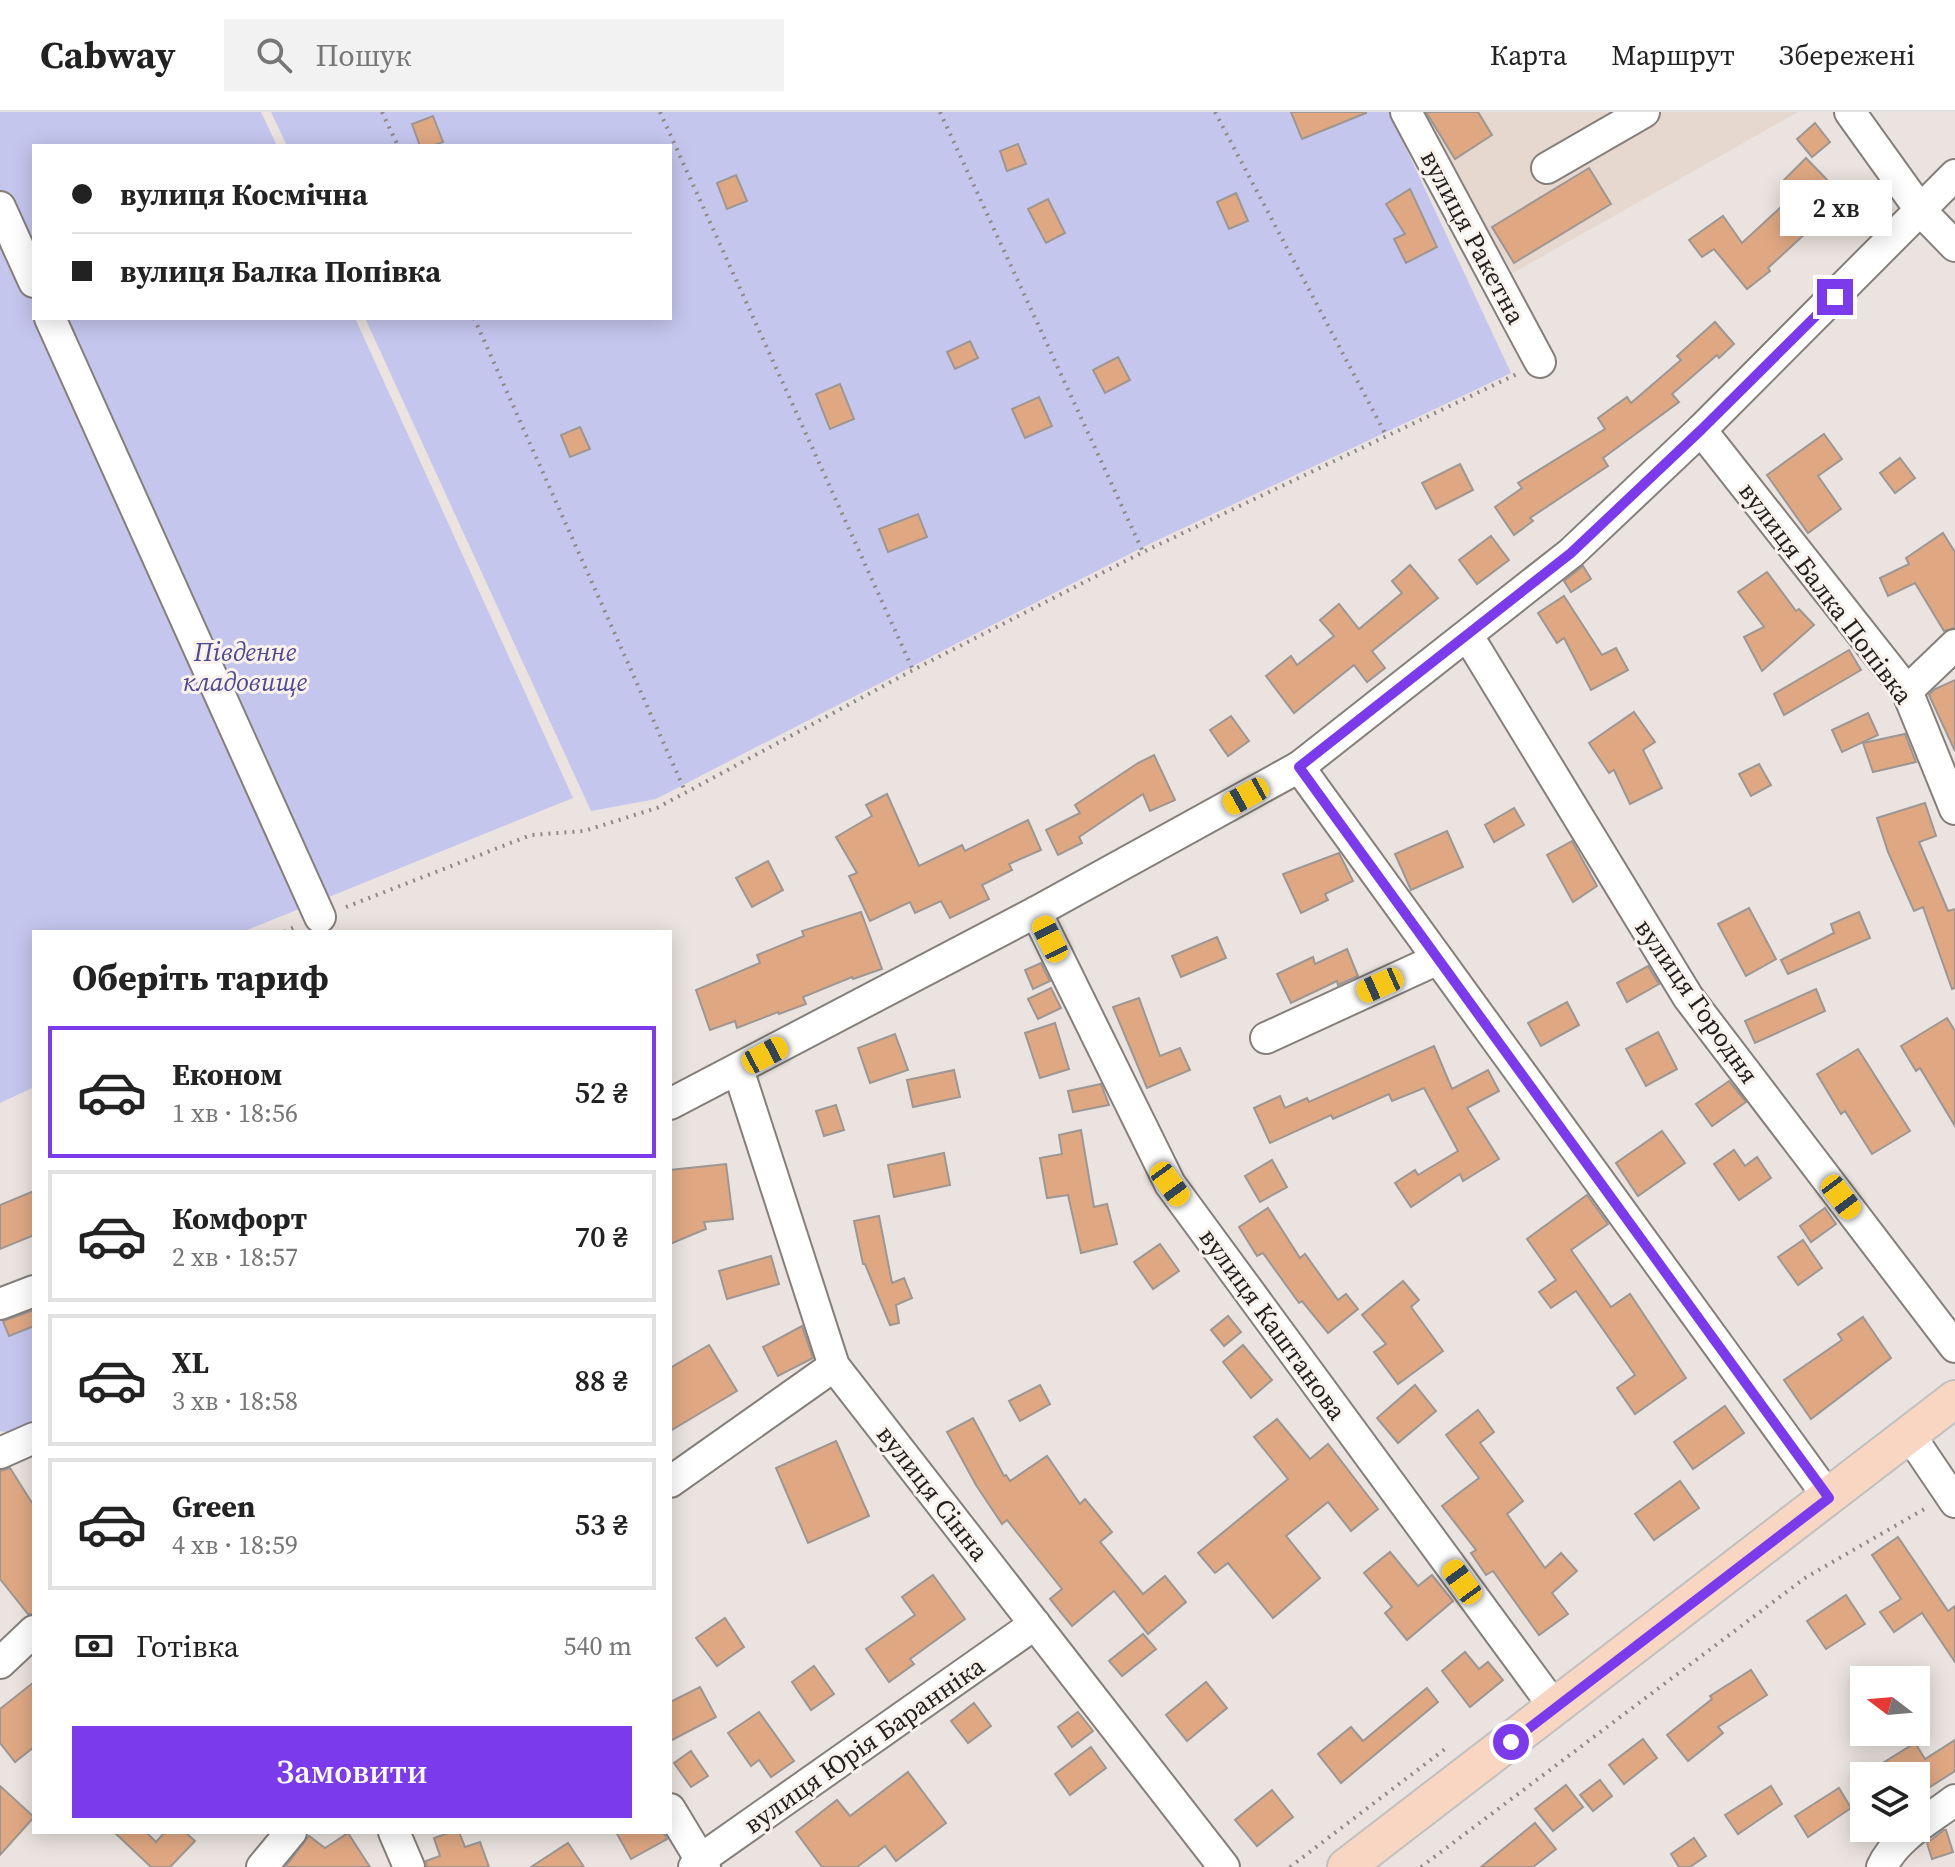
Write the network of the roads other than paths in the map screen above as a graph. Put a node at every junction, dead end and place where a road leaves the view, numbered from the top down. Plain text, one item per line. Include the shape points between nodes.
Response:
1 (1406, 112) edge
2 (1644, 112) edge
3 (1850, 112) edge
4 (1547, 168) dead end
5 (1955, 175) edge
6 (0, 207) edge
7 (1921, 211) junction
8 (1955, 246) edge
9 (32, 278) edge
10 (51, 320) edge
11 (1540, 362) road end
12 (1701, 430) junction
13 (1468, 636) junction
14 (1955, 645) edge
15 (1907, 691) junction
16 (1299, 767) junction
17 (1955, 809) edge
18 (1036, 912) junction
19 (320, 917) road end
20 (1438, 959) junction
21 (1266, 1038) dead end
22 (738, 1069) junction
23 (672, 1103) edge
24 (32, 1292) edge
25 (0, 1304) edge
26 (1955, 1347) edge
27 (834, 1366) junction
28 (1955, 1399) edge
29 (1909, 1434) junction
30 (32, 1439) edge
31 (0, 1453) edge
32 (672, 1481) edge
33 (1829, 1498) junction
34 (1952, 1498) edge
35 (1035, 1624) junction
36 (32, 1633) edge
37 (0, 1663) edge
38 (1555, 1708) junction
39 (1955, 1800) edge
40 (672, 1813) edge
41 (289, 1834) edge
42 (395, 1834) edge
43 (700, 1864) edge
44 (262, 1867) edge
45 (409, 1867) edge
46 (1224, 1867) edge
47 (1346, 1867) edge
48 (1882, 1867) edge

1 - 11 street, вулиця Ракетна
2 - 4 street
3 - 7 street
5 - 7 street
6 - 9 street
7 - 8 street
7 - 12 street
10 - 19 street
12 - 13 street via 1571,553
12 - 15 street, вулиця Балка Попівка
13 - 16 street
13 - 26 street, вулиця Городня via 1688,997
14 - 15 street
15 - 17 street, вулиця Балка Попівка
16 - 18 street
16 - 20 street
18 - 22 street
18 - 38 street, вулиця Каштанова via 1170,1184
20 - 21 street
20 - 33 street
22 - 23 street
22 - 27 street, вулиця Сінна
24 - 25 street
27 - 32 street
27 - 35 street, вулиця Сінна
28 - 29 main road
29 - 33 main road
29 - 34 street
30 - 31 street
33 - 38 main road
35 - 43 street, вулиця Юрія Баранніка
35 - 46 street, вулиця Сінна
36 - 37 street
38 - 47 main road
39 - 48 street via 1901,1840
40 - 43 street
41 - 44 street
42 - 45 street

